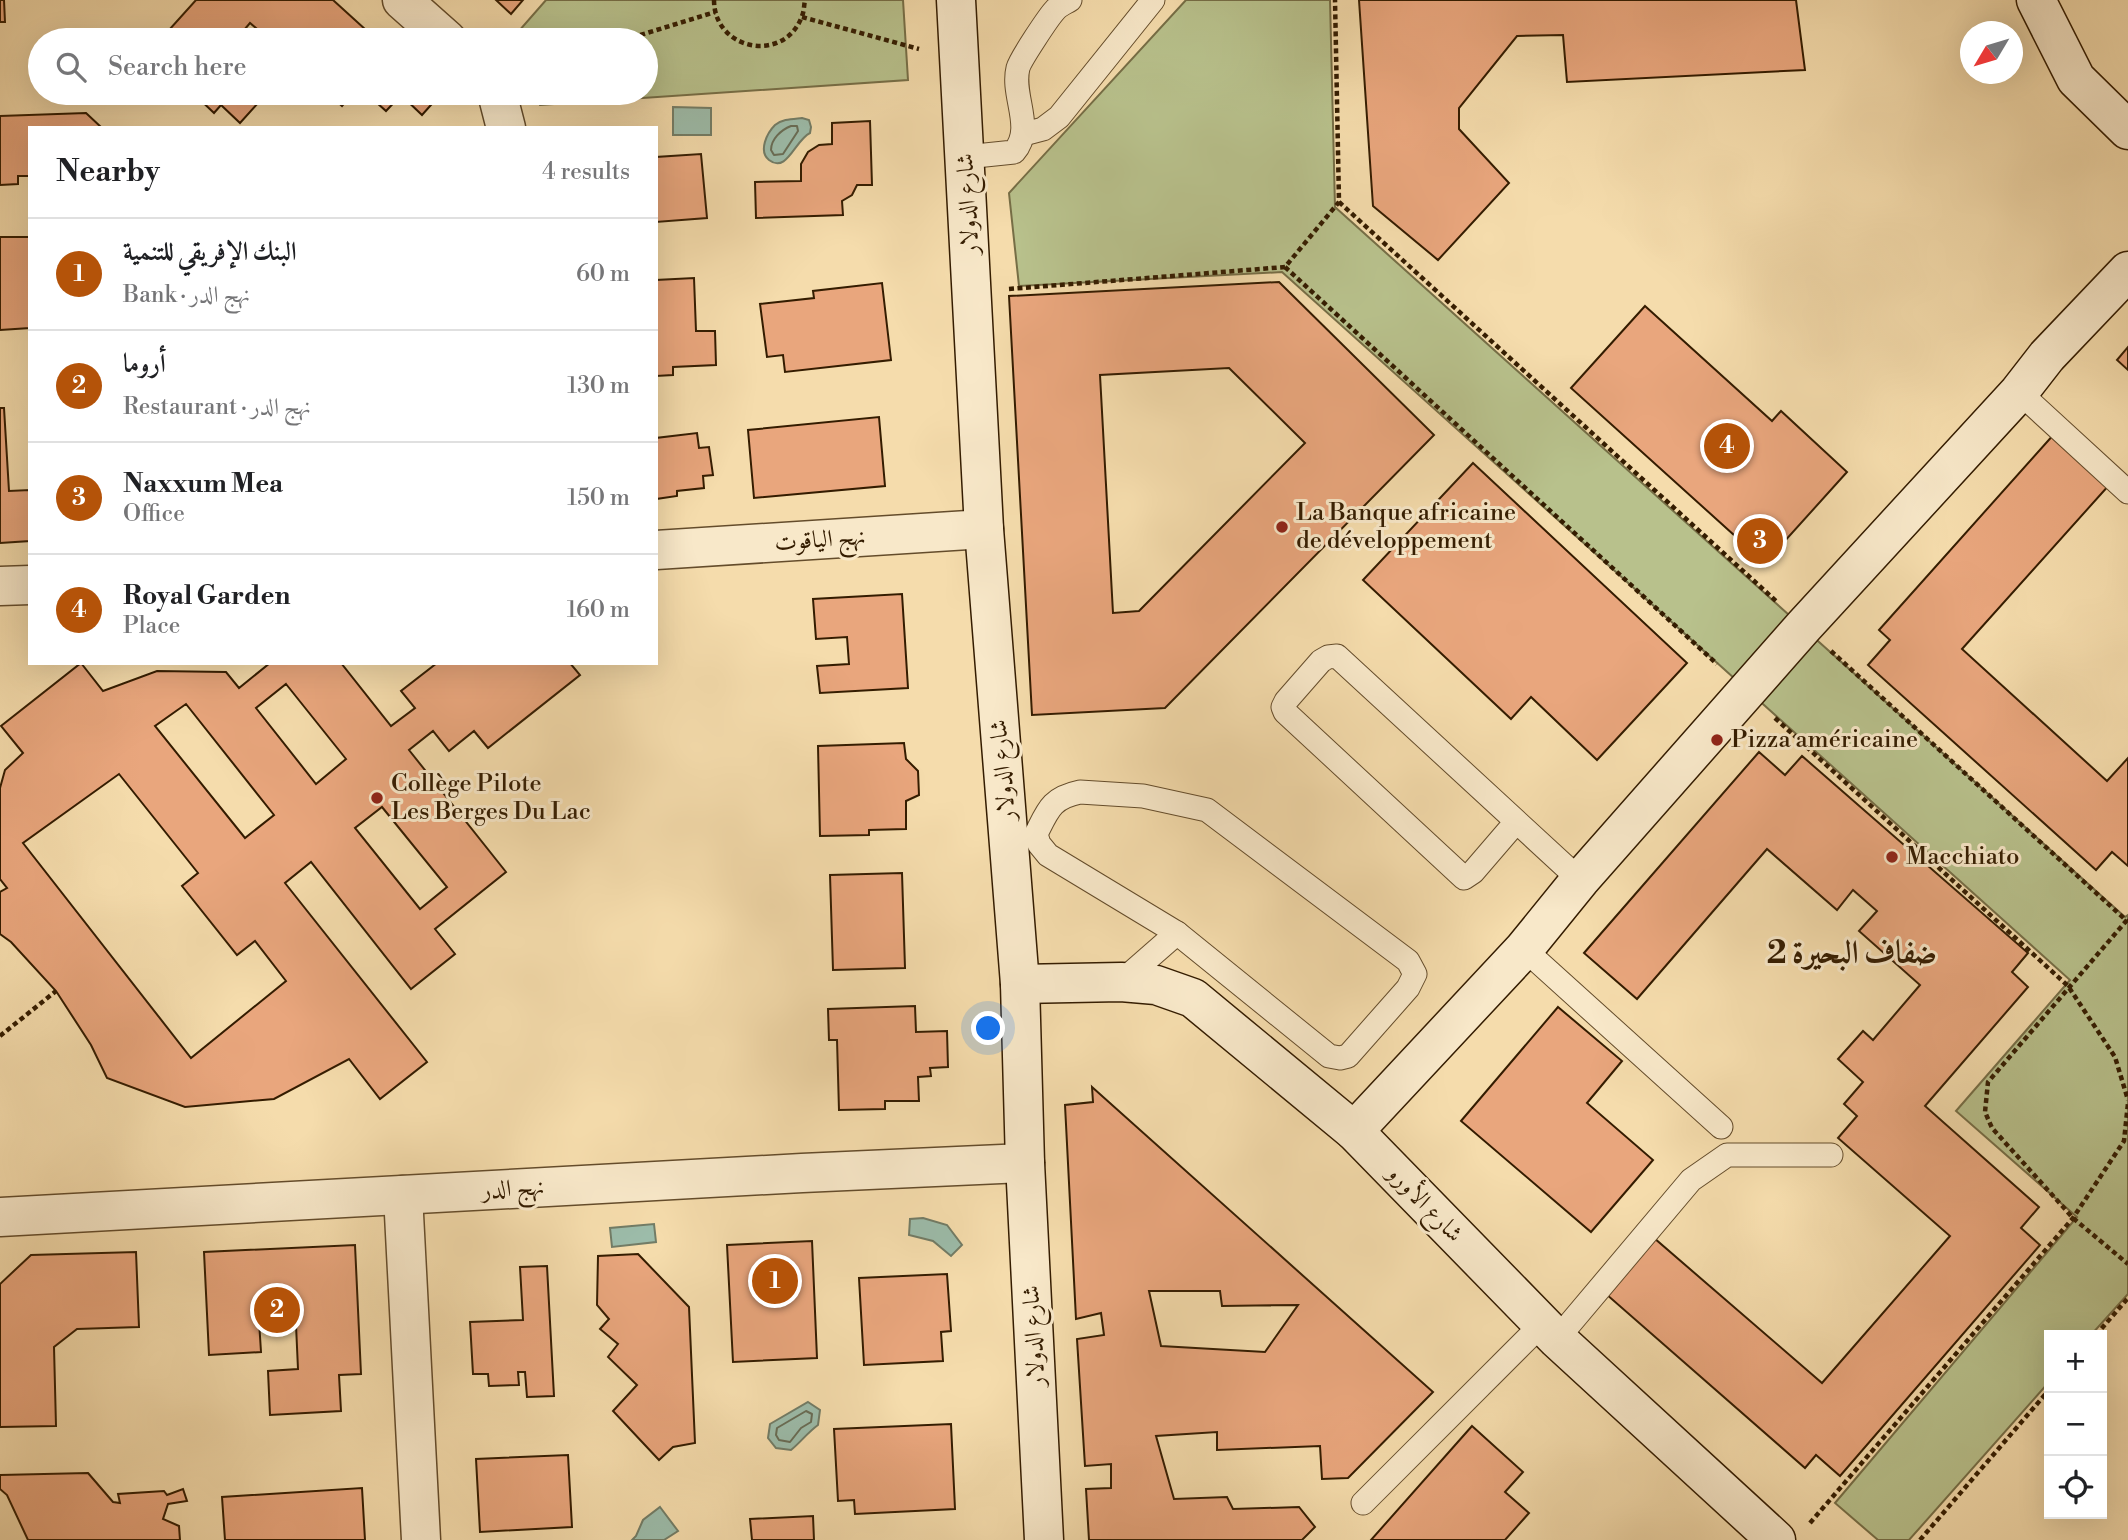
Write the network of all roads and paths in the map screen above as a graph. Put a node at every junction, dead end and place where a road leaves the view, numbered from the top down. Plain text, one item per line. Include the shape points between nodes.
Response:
1 (402, 0) edge
2 (714, 0) edge
3 (805, 0) edge
4 (956, 0) edge
5 (1070, 0) edge
6 (1153, 0) edge
7 (1335, 0) edge
8 (2036, 0) edge
9 (715, 12) junction
10 (802, 17) junction
11 (434, 28) edge
12 (658, 30) edge
13 (961, 60) junction
14 (500, 105) edge
15 (505, 126) edge
16 (2128, 130) edge
17 (1024, 134) junction
18 (965, 157) junction
19 (1339, 202) junction
20 (2128, 271) edge
21 (973, 289) junction
22 (2019, 391) junction
23 (2128, 492) edge
24 (984, 529) junction
25 (658, 550) edge
26 (28, 585) edge
27 (0, 586) edge
28 (1804, 626) junction
29 (1516, 822) junction
30 (1580, 880) junction
31 (2127, 920) edge
32 (1177, 933) junction
33 (1524, 949) junction
34 (1121, 982) junction
35 (1020, 984) junction
36 (56, 991) dead end
37 (0, 1036) edge
38 (2128, 1103) edge
39 (1721, 1127) dead end
40 (1354, 1131) junction
41 (1831, 1155) dead end
42 (1025, 1163) junction
43 (403, 1195) junction
44 (0, 1217) edge
45 (2073, 1217) junction
46 (2128, 1264) edge
47 (2128, 1298) edge
48 (2100, 1330) edge
49 (1549, 1331) junction
50 (2046, 1393) edge
51 (1363, 1503) dead end
52 (1790, 1535) edge
53 (421, 1540) edge
54 (1044, 1540) edge
55 (1920, 1540) edge

1 - 11 street
2 - 9 path
3 - 10 path
4 - 13 street, شارع الدولار
5 - 17 lane via 1057,8 1018,66
6 - 17 lane via 1059,117 1043,129
7 - 19 path
8 - 16 street via 2076,79
9 - 10 path via 728,35 761,47 792,32
9 - 12 path
10 - 13 path
13 - 18 street, شارع الدولار
14 - 15 street
17 - 18 lane via 1014,152
18 - 21 street, شارع الدولار
19 - 21 path via 1285,267
19 - 28 path
20 - 22 street
21 - 24 street, شارع الدولار
22 - 23 lane
22 - 28 street
24 - 25 street, نهج الياقوت
24 - 35 street, شارع الدولار
26 - 27 street
28 - 30 street
28 - 31 path
29 - 29 lane via 1337,656 1321,661 1286,701 1285,712 1464,878
29 - 30 lane
30 - 33 street
31 - 45 path via 1988,1082 1985,1112 1992,1128
32 - 32 lane via 1329,1056 1340,1058 1348,1056 1415,974 1408,961 1207,810 1143,796 1080,792 1052,803 1036,834 1048,855
32 - 34 lane
33 - 39 lane
33 - 40 street
34 - 35 street, شارع الأورو
34 - 40 street, شارع الأورو via 1156,985 1193,998
35 - 42 street, شارع الدولار
36 - 37 path
38 - 45 path via 2124,1141
40 - 49 street, شارع الأورو
41 - 49 lane via 1727,1155 1691,1180
42 - 43 street, نهج الدر
42 - 54 street, شارع الدولار
43 - 44 street, نهج الدر
43 - 53 street
45 - 46 path
45 - 52 path
47 - 48 path
49 - 51 lane
49 - 52 street, شارع الأورو
50 - 55 path

